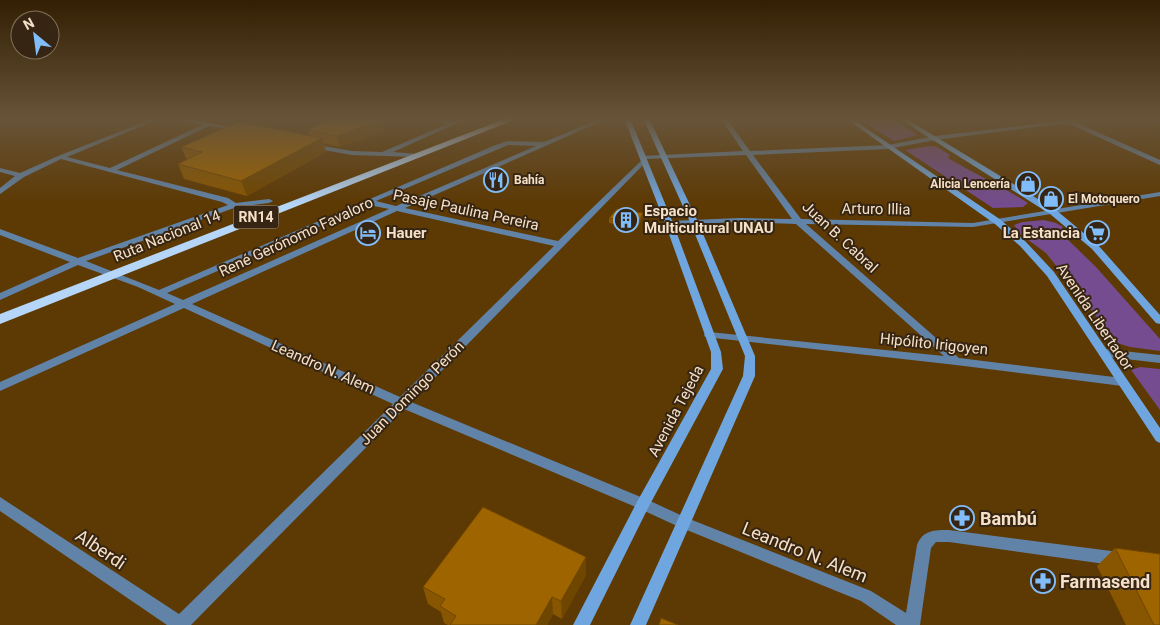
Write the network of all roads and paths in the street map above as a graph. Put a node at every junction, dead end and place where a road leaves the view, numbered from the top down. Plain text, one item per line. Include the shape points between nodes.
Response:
1 (85, 147) edge
2 (160, 147) edge
3 (316, 147) edge
4 (396, 147) edge
5 (438, 147) edge
6 (495, 147) edge
7 (536, 147) edge
8 (638, 147) edge
9 (660, 147) edge
10 (745, 147) edge
11 (865, 147) edge
12 (890, 147) edge
13 (949, 147) edge
14 (1125, 147) edge
15 (749, 153) junction
16 (381, 154) junction
17 (417, 155) junction
18 (664, 156) junction
19 (60, 157) junction
20 (643, 159) junction
21 (1160, 163) edge
22 (0, 170) edge
23 (111, 170) junction
24 (21, 175) junction
25 (0, 192) edge
26 (1160, 194) edge
27 (270, 201) dead end
28 (368, 202) junction
29 (235, 205) junction
30 (395, 209) junction
31 (1053, 212) junction
32 (256, 218) junction
33 (797, 220) junction
34 (694, 222) junction
35 (998, 222) junction
36 (669, 223) junction
37 (0, 232) edge
38 (560, 244) junction
39 (79, 261) junction
40 (115, 275) junction
41 (159, 293) junction
42 (0, 297) edge
43 (185, 304) junction
44 (0, 319) edge
45 (1160, 321) edge
46 (709, 335) junction
47 (742, 338) junction
48 (1104, 353) junction
49 (1160, 359) edge
50 (956, 360) junction
51 (1122, 382) junction
52 (0, 387) edge
53 (402, 403) junction
54 (1160, 438) edge
55 (0, 503) edge
56 (643, 504) junction
57 (682, 522) junction
58 (1131, 560) edge
59 (181, 625) edge
60 (581, 625) edge
61 (638, 625) edge
62 (911, 625) edge

1 - 19 street
2 - 23 street
3 - 16 street via 352,156
4 - 16 street
5 - 17 highway, Ruta Nacional 14 / RN14
6 - 28 street
7 - 30 street, René Gerónomo Favaloro
8 - 20 main road, Avenida Tejeda
9 - 18 main road
10 - 15 street, Juan B. Cabral
11 - 15 street
12 - 35 main road, Avenida Libertador
13 - 31 main road
14 - 21 street
15 - 18 street
15 - 33 street, Juan B. Cabral
16 - 17 street
17 - 32 highway, Ruta Nacional 14 / RN14
18 - 20 street
18 - 34 main road
19 - 23 street
19 - 24 street
20 - 36 main road, Avenida Tejeda
20 - 38 street, Juan Domingo Perón
22 - 24 street
23 - 29 street
24 - 25 street
26 - 31 street, Arturo Illia
27 - 29 street
28 - 30 street, Pasaje Paulina Pereira
28 - 41 street
29 - 32 street
29 - 39 street
30 - 38 street, Pasaje Paulina Pereira
30 - 43 street, René Gerónomo Favaloro
31 - 35 street, Arturo Illia
31 - 45 main road via 1095,247
32 - 40 highway, Ruta Nacional 14 / RN14
33 - 34 street, Arturo Illia
33 - 35 street, Arturo Illia via 973,225
33 - 50 street, Juan B. Cabral
34 - 36 street, Arturo Illia
34 - 47 main road
35 - 48 main road, Avenida Libertador via 1051,274
36 - 46 main road, Avenida Tejeda
37 - 39 street, Leandro N. Alem
38 - 53 street, Juan Domingo Perón
39 - 40 street, Leandro N. Alem
39 - 42 street
40 - 41 street, Leandro N. Alem
40 - 44 highway, Ruta Nacional 14 / RN14
41 - 43 street, Leandro N. Alem
43 - 52 street, René Gerónomo Favaloro
43 - 53 street, Leandro N. Alem
46 - 47 street, Hipólito Irigoyen
46 - 56 main road, Avenida Tejeda via 716,352 717,369
47 - 50 street, Hipólito Irigoyen
47 - 57 main road via 750,356 750,376
48 - 49 street
48 - 51 main road, Avenida Libertador
50 - 51 street, Hipólito Irigoyen
51 - 54 main road, Avenida Libertador
53 - 56 street, Leandro N. Alem
53 - 59 street, Juan Domingo Perón
55 - 59 street, Alberdi
56 - 57 street, Leandro N. Alem
56 - 60 main road, Avenida Tejeda
57 - 61 main road
57 - 62 street, Leandro N. Alem via 866,596
58 - 62 street via 932,536 924,545

